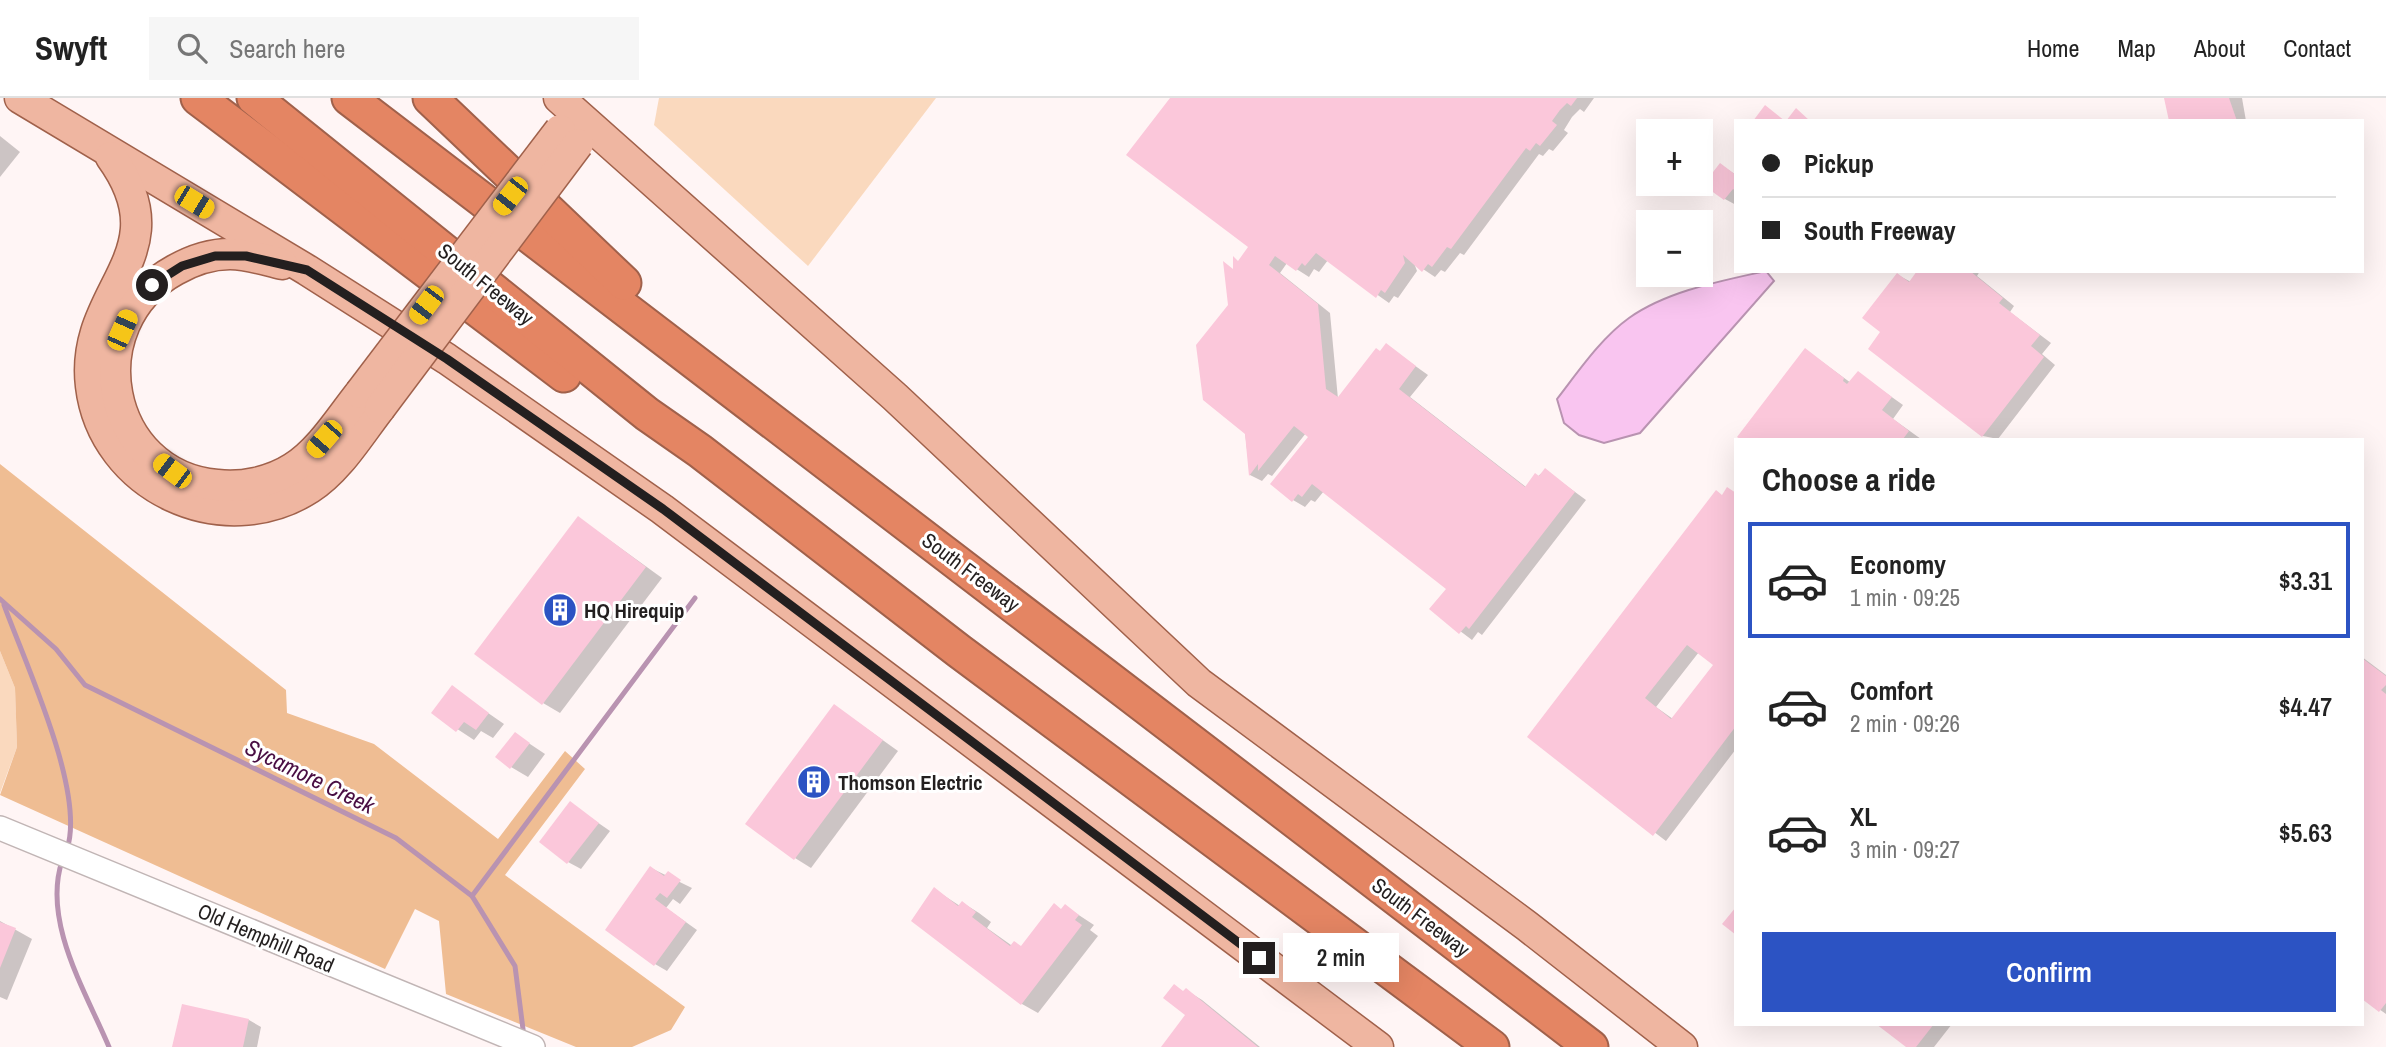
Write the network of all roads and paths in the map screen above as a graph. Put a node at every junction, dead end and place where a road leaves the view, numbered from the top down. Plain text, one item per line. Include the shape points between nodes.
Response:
1 (20, 98) edge
2 (198, 98) edge
3 (254, 98) edge
4 (349, 98) edge
5 (430, 98) edge
6 (573, 122) edge
7 (104, 148) junction
8 (307, 270) junction
9 (654, 329) junction
10 (370, 400) junction
11 (647, 414) junction
12 (0, 828) edge
13 (533, 1047) edge
14 (1378, 1047) edge
15 (1492, 1047) edge
16 (1591, 1047) edge
17 (1682, 1047) edge

1 - 7 main road
2 - 11 highway via 606,407
3 - 11 highway, South Freeway
4 - 9 highway, South Freeway
5 - 9 highway via 627,286
6 - 10 main road, bridge
6 - 17 main road via 895,397 1199,683
7 - 8 main road
7 - 10 main road via 132,190 137,227 130,258 94,333 91,386 103,430 141,478 173,498 209,509 242,510 280,502 325,475
8 - 10 main road via 246,256 215,256 182,266 152,285 129,314 116,348 114,378 121,409 137,440 172,471 197,482 242,485 281,474 304,460
8 - 14 main road via 447,359 663,509
9 - 16 highway, South Freeway
11 - 15 highway, South Freeway
12 - 13 street, Old Hemphill Road

